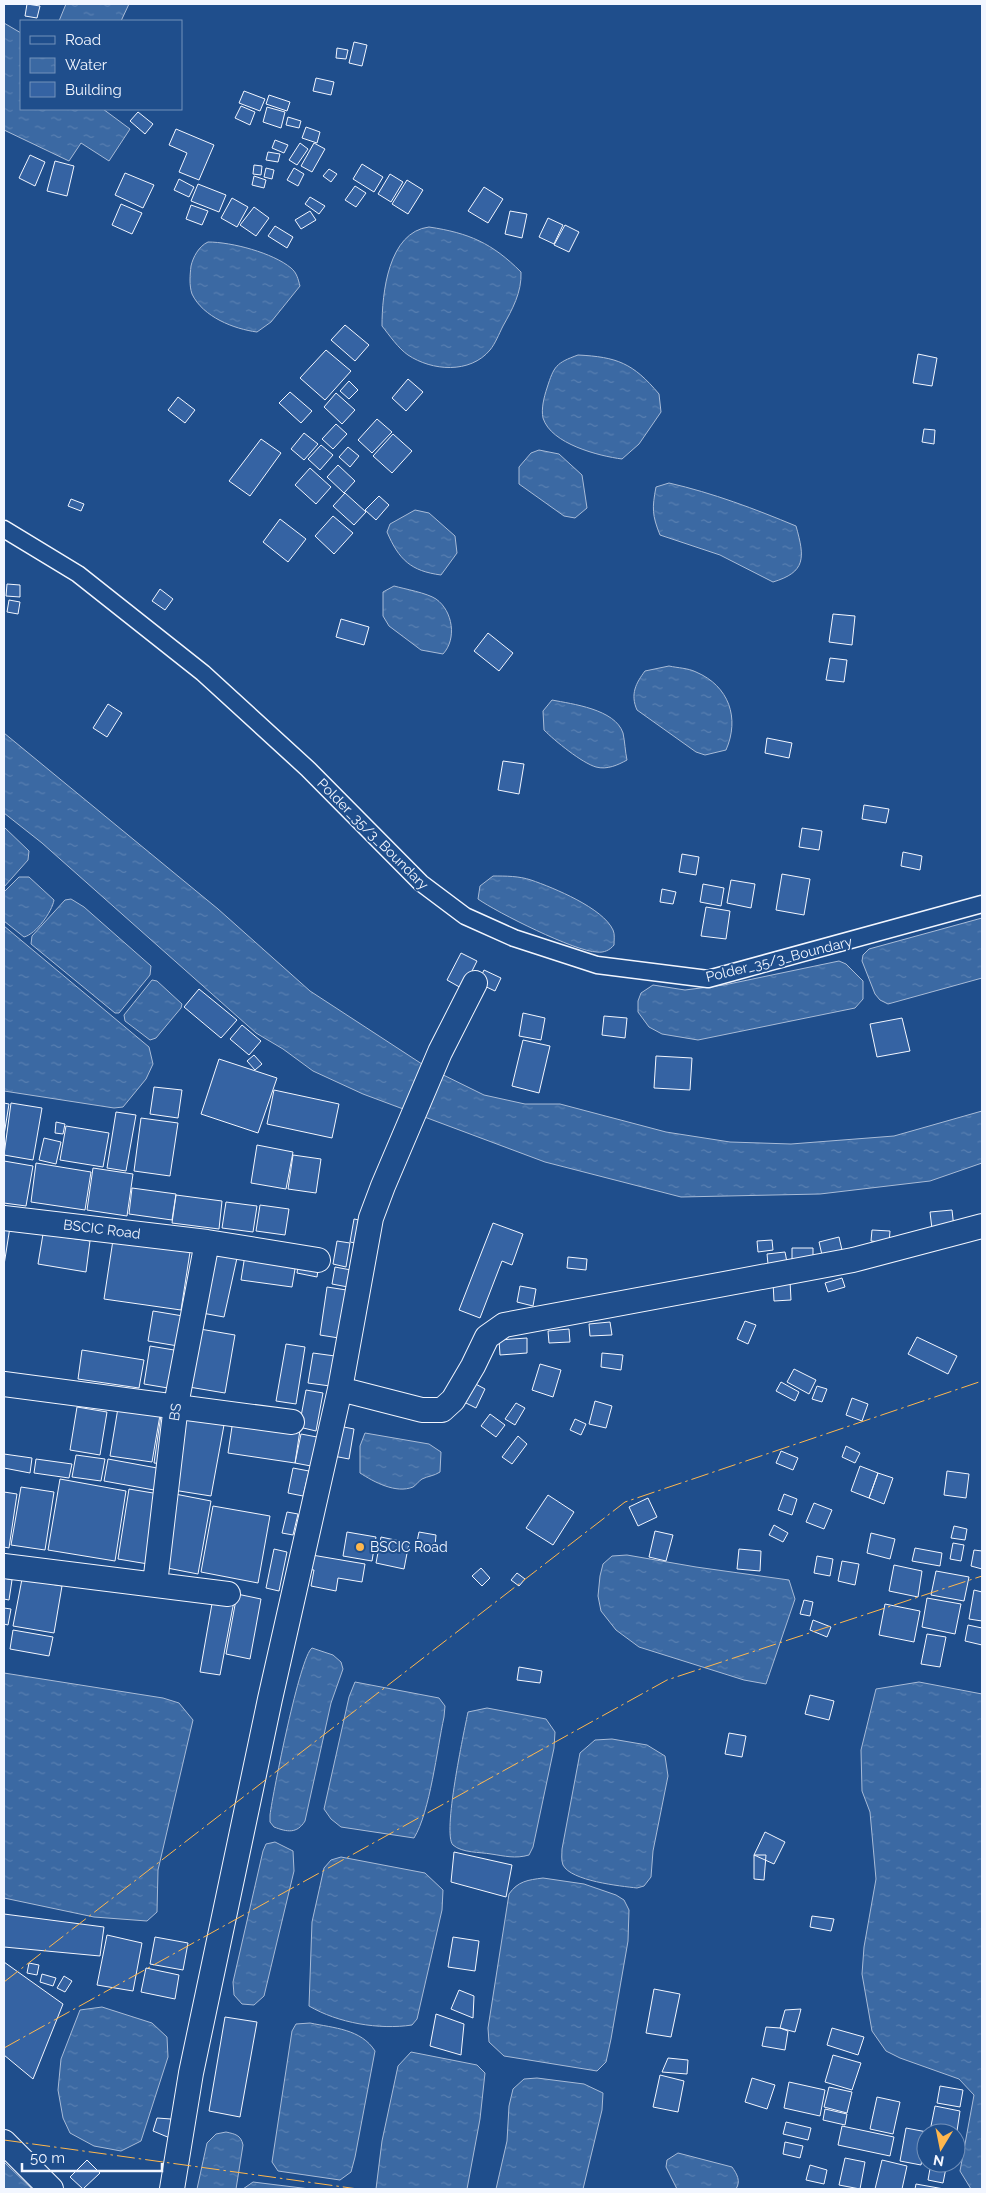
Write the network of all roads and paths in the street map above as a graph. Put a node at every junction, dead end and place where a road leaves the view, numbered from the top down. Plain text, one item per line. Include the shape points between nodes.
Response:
1 (4, 529) edge
2 (982, 904) edge
3 (475, 983) dead end
4 (4, 1218) edge
5 (982, 1226) edge
6 (207, 1242) junction
7 (318, 1260) dead end
8 (4, 1384) edge
9 (340, 1389) junction
10 (176, 1406) junction
11 (292, 1422) dead end
12 (4, 1566) edge
13 (155, 1584) junction
14 (228, 1594) dead end
15 (4, 2142) edge
16 (51, 2189) edge
17 (172, 2189) edge

1 - 2 street, Polder_35/3_Boundary via 78,574 203,673 308,769 421,883 465,916 514,938 597,965 708,979
3 - 9 street via 440,1052 372,1218
4 - 6 street, BSCIC Road
5 - 9 street via 853,1260 504,1325 488,1336 453,1400 442,1410 422,1410
6 - 7 street, BSCIC Road
6 - 10 street, BS
8 - 10 street
9 - 17 street via 191,2073
10 - 11 street
10 - 13 street, BS
12 - 13 street
13 - 14 street
15 - 16 street

